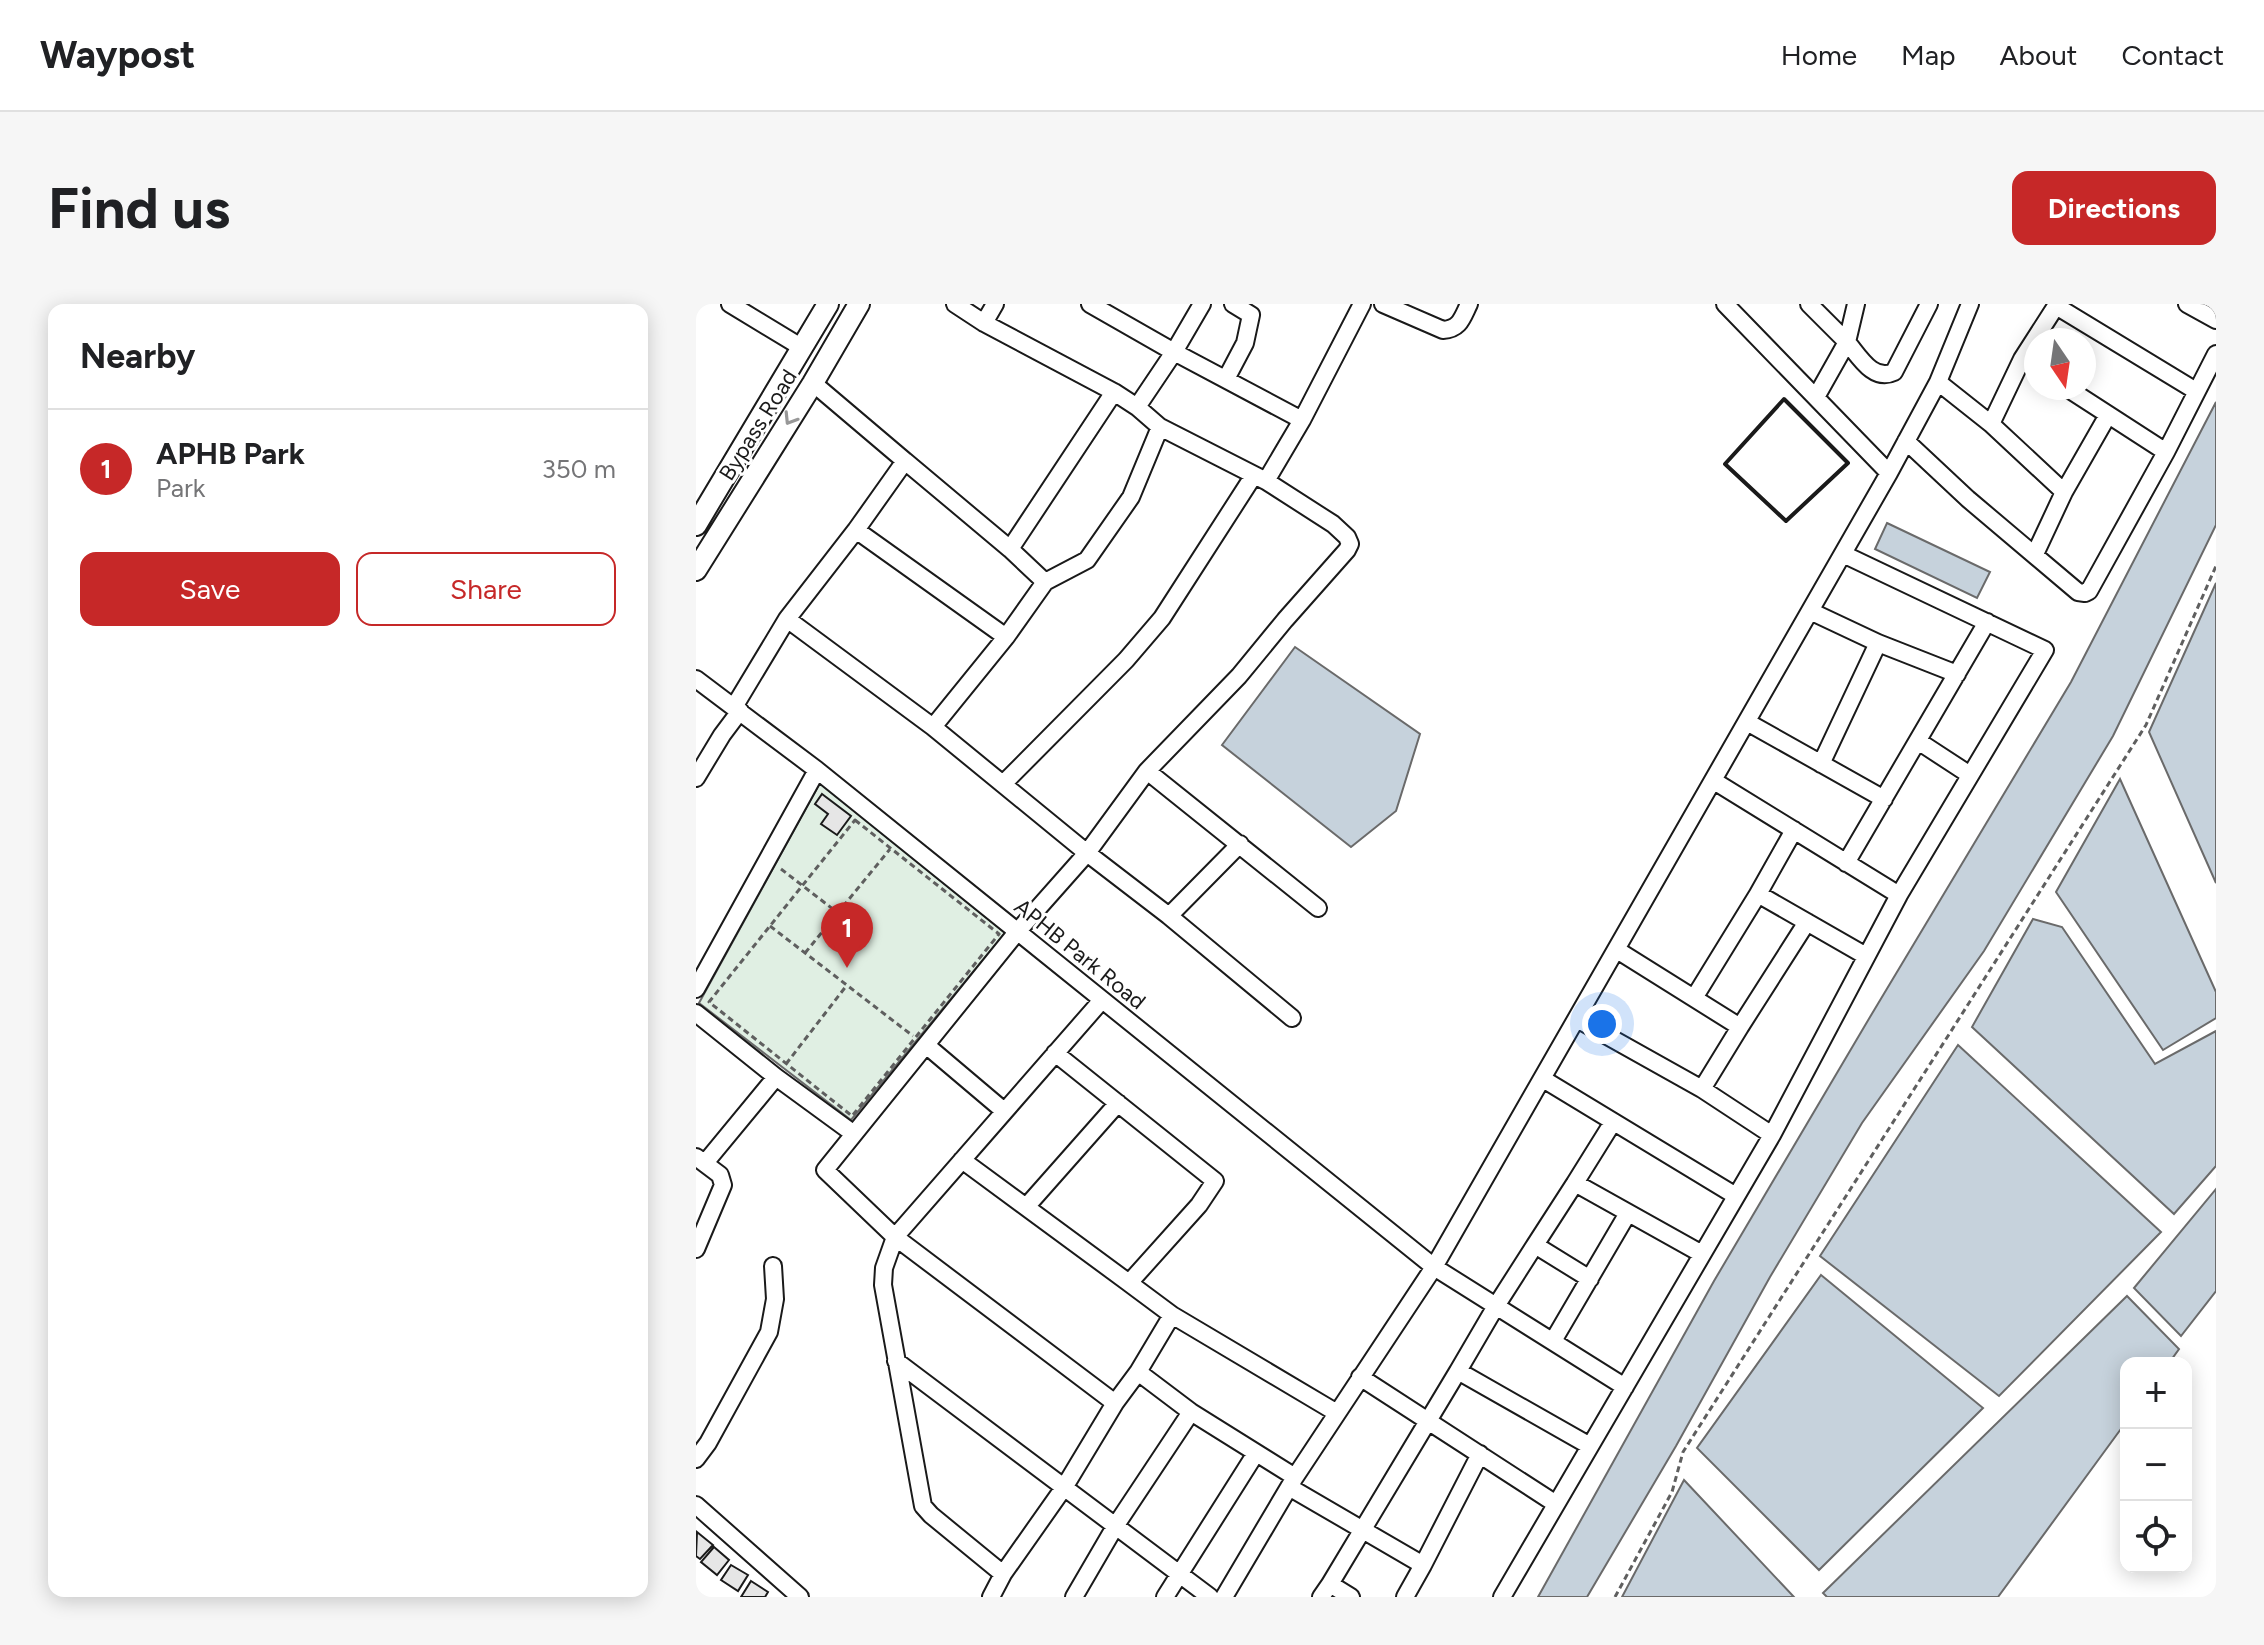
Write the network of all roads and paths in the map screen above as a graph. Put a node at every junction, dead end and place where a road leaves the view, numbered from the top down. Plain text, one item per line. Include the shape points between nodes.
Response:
1 (730, 304) edge
2 (828, 304) edge
3 (859, 304) edge
4 (955, 304) edge
5 (995, 304) edge
6 (1090, 304) edge
7 (1202, 304) edge
8 (1233, 304) edge
9 (1362, 304) edge
10 (1383, 304) edge
11 (1469, 304) edge
12 (1725, 304) edge
13 (1809, 304) edge
14 (1856, 304) edge
15 (1929, 304) edge
16 (1970, 304) edge
17 (2187, 304) edge
18 (2056, 305) edge
19 (2216, 320) edge
20 (984, 323) junction
21 (2045, 328) edge
22 (1847, 342) junction
23 (801, 347) junction
24 (1174, 352) junction
25 (2216, 354) edge
26 (2024, 372) edge
27 (1226, 379) junction
28 (1938, 382) junction
29 (813, 383) junction
30 (2196, 391) junction
31 (1114, 392) junction
32 (1816, 397) junction
33 (2085, 400) edge
34 (1137, 407) junction
35 (2108, 415) junction
36 (1302, 420) junction
37 (1991, 424) junction
38 (1160, 427) junction
39 (1906, 441) junction
40 (2166, 452) junction
41 (905, 461) junction
42 (1893, 465) junction
43 (1260, 478) junction
44 (2064, 492) junction
45 (696, 525) edge
46 (856, 530) junction
47 (1010, 549) junction
48 (1843, 554) junction
49 (2035, 554) junction
50 (2216, 566) edge
51 (696, 570) edge
52 (1045, 582) junction
53 (1810, 611) junction
54 (787, 619) junction
55 (1987, 622) junction
56 (1006, 637) junction
57 (1878, 643) junction
58 (1957, 674) junction
59 (696, 679) edge
60 (737, 709) junction
61 (1747, 722) junction
62 (933, 727) junction
63 (1918, 741) junction
64 (1821, 764) junction
65 (817, 770) junction
66 (1147, 771) junction
67 (1970, 775) junction
68 (696, 778) edge
69 (1714, 781) junction
70 (1003, 784) junction
71 (1884, 799) junction
72 (1794, 830) junction
73 (1240, 844) junction
74 (891, 848) junction
75 (1087, 853) junction
76 (768, 859) junction
77 (1846, 863) junction
78 (802, 886) junction
79 (1758, 894) junction
80 (1899, 895) junction
81 (1318, 908) dead end
82 (838, 913) junction
83 (1169, 916) junction
84 (1807, 922) junction
85 (770, 926) junction
86 (1017, 932) junction
87 (1617, 950) junction
88 (805, 953) junction
89 (1866, 956) junction
90 (847, 985) junction
91 (696, 989) edge
92 (1694, 998) junction
93 (1102, 1000) junction
94 (696, 1013) edge
95 (1292, 1018) dead end
96 (1577, 1019) junction
97 (1740, 1027) junction
98 (921, 1041) junction
99 (1055, 1053) junction
100 (781, 1070) junction
101 (1543, 1079) junction
102 (1702, 1089) junction
103 (1118, 1103) junction
104 (1004, 1111) junction
105 (1613, 1122) junction
106 (854, 1134) junction
107 (1772, 1135) junction
108 (700, 1160) edge
109 (962, 1160) junction
110 (1575, 1183) junction
111 (1736, 1196) junction
112 (1026, 1207) junction
113 (1628, 1213) junction
114 (895, 1237) junction
115 (1535, 1245) junction
116 (696, 1249) edge
117 (1702, 1254) junction
118 (773, 1266) dead end
119 (1434, 1267) junction
120 (1590, 1279) junction
121 (1129, 1283) junction
122 (1496, 1306) junction
123 (1172, 1315) junction
124 (1553, 1341) junction
125 (896, 1361) junction
126 (1458, 1371) junction
127 (1138, 1372) junction
128 (1360, 1377) junction
129 (1625, 1387) junction
130 (1115, 1403) junction
131 (1191, 1412) junction
132 (1337, 1413) junction
133 (1427, 1421) junction
134 (1590, 1446) junction
135 (1256, 1453) junction
136 (1480, 1454) junction
137 (696, 1459) edge
138 (1292, 1482) junction
139 (1065, 1486) junction
140 (1556, 1504) junction
141 (696, 1505) edge
142 (1116, 1525) junction
143 (1363, 1531) junction
144 (1423, 1565) junction
145 (1003, 1574) junction
146 (1179, 1574) junction
147 (1325, 1590) edge
148 (795, 1595) edge
149 (991, 1597) edge
150 (1074, 1597) edge
151 (1165, 1597) edge
152 (1210, 1597) edge
153 (1224, 1597) edge
154 (1351, 1597) edge
155 (1405, 1597) edge
156 (1502, 1597) edge
157 (1615, 1597) edge

1 - 23 street
2 - 23 main road, Bypass Road
3 - 29 main road, Bypass Road
4 - 20 street
5 - 20 street
6 - 24 street
7 - 24 street
8 - 27 street via 1251,315 1245,343
9 - 36 street
10 - 11 street via 1443,330 1459,325
12 - 32 street
13 - 22 street
14 - 22 street
15 - 22 street via 1894,372 1874,373
16 - 28 street
17 - 19 street
18 - 21 street
18 - 30 street
20 - 31 street
22 - 32 street
23 - 45 main road, Bypass Road
24 - 27 street
24 - 34 street
25 - 30 street
26 - 37 street
27 - 36 street
28 - 37 street
28 - 39 street
29 - 41 street
29 -> 51 main road, Bypass Road
30 - 40 street
31 - 34 street
31 - 47 street
32 - 42 street
33 - 35 street
34 - 38 street
35 - 40 street
35 - 44 street
36 - 43 street
37 - 44 street
38 - 43 street
38 - 52 street via 1131,497 1087,560
39 - 42 street
39 - 49 street
40 - 49 street via 2089,591 2078,592
41 - 46 street
41 - 47 street
42 - 48 street
43 - 66 street via 1333,524 1350,544 1239,676
43 - 70 street via 1162,618
44 - 49 street
46 - 54 street
46 - 56 street
47 - 52 street
48 - 53 street
48 - 55 street
50 - 157 path via 2146,725 1683,1452 1672,1492
52 - 56 street
53 - 57 street
53 - 61 street
54 - 60 street
54 - 62 street
55 - 58 street
55 - 67 street via 2045,650
56 - 62 street
57 - 58 street
57 - 64 street
58 - 63 street
59 - 60 street, APHB Park Road
60 - 65 street, APHB Park Road
60 - 68 street
61 - 64 street
61 - 69 street
62 - 70 street
63 - 67 street
63 - 71 street
64 - 71 street
65 - 76 street
65 - 86 street, APHB Park Road
66 - 73 street
66 - 75 street
67 - 80 street
69 - 72 street
69 - 87 street
70 - 75 street
71 - 77 street
72 - 77 street
72 - 79 street
73 - 81 street
73 - 83 street
74 - 78 path via 855,820
74 - 82 path
74 - 98 path via 999,934
75 - 83 street
75 - 86 street
76 - 78 path
76 - 91 street
77 - 80 street
78 - 82 path
78 - 85 path
79 - 84 street
79 - 92 street
80 - 89 street
82 - 88 path
83 - 95 street
84 - 89 street
84 - 97 street
85 - 88 path
85 - 100 path via 709,1002
86 - 93 street, APHB Park Road
86 - 98 street
87 - 92 street
87 - 96 street
88 - 90 path
89 - 107 street
90 - 98 path
90 - 100 path
92 - 97 street
93 - 99 street
93 - 119 street, APHB Park Road
94 - 100 street
96 - 101 street
96 - 102 street
97 - 102 street
98 - 100 path via 852,1116
98 - 104 street
98 - 106 street
99 - 103 street
99 - 104 street
100 - 106 street
100 - 108 street
101 - 105 street
101 - 119 street
102 - 107 street
103 - 112 street
103 - 121 street via 1215,1181
104 - 109 street
105 - 110 street
105 - 111 street
106 - 114 street via 825,1170
107 - 111 street
108 - 116 street via 720,1175 723,1185
109 - 112 street
109 - 114 street
110 - 113 street
110 - 115 street
111 - 117 street
112 - 121 street
113 - 117 street
113 - 120 street
114 - 125 street via 883,1285
114 - 130 street
115 - 120 street
115 - 122 street
117 - 129 street
118 - 137 street via 769,1332
119 - 122 street, APHB Park Road
119 - 128 street
120 - 124 street
121 - 123 street
122 - 124 street, APHB Park Road
122 - 126 street
123 - 127 street
123 - 132 street
124 - 129 street, APHB Park Road
125 - 139 street
125 - 145 street via 923,1506
126 - 133 street
126 - 134 street
127 - 130 street
127 - 131 street
128 - 132 street
128 - 133 street
129 - 134 street
130 - 139 street
131 - 135 street
131 - 142 street
132 - 138 street
133 - 136 street
133 - 143 street
134 - 140 street
135 - 138 street
135 - 146 street
136 - 140 street
136 - 144 street
138 - 143 street
138 - 153 street
139 - 142 street
139 - 145 street
140 - 156 street
141 - 148 street
142 - 146 street
142 - 150 street
143 - 144 street
143 - 147 street
144 - 155 street
145 - 149 street
146 - 151 street
146 - 152 street
147 - 154 street

